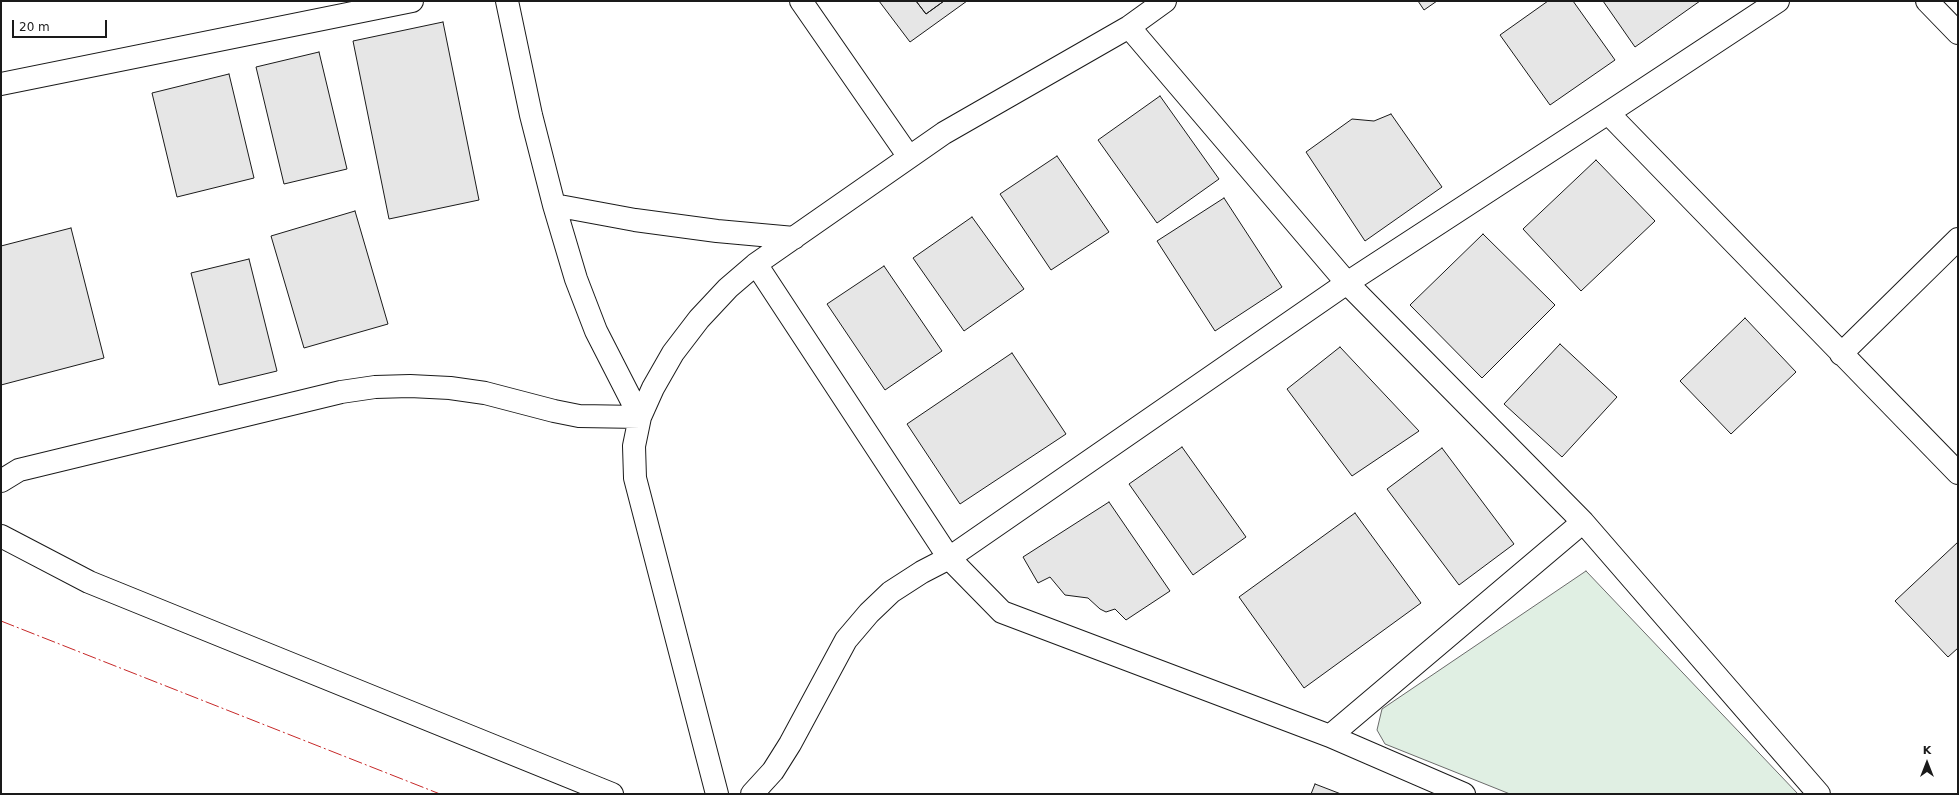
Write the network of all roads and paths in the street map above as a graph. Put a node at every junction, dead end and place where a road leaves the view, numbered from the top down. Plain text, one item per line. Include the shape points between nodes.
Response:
1 (412, 1) edge
2 (507, 1) edge
3 (801, 1) edge
4 (1778, 1) edge
5 (1927, 1) edge
6 (1161, 2) edge
7 (1129, 27) junction
8 (1958, 33) edge
9 (1, 84) edge
10 (1608, 113) junction
11 (910, 157) junction
12 (554, 205) junction
13 (794, 238) junction
14 (1958, 239) edge
15 (756, 264) junction
16 (1347, 283) junction
17 (1841, 354) junction
18 (640, 417) junction
19 (1958, 473) edge
20 (1, 481) edge
21 (1583, 522) junction
22 (1, 536) edge
23 (949, 558) junction
24 (1330, 736) junction
25 (612, 794) edge
26 (717, 794) edge
27 (752, 794) edge
28 (1464, 794) edge
29 (1819, 794) edge

1 - 9 street
2 - 12 street via 531,115
3 - 11 street
4 - 10 street
5 - 8 street
6 - 7 street
7 - 11 street via 944,133
7 - 16 street
10 - 16 street
10 - 17 street
11 - 13 street
12 - 13 street via 635,220
12 - 18 street via 576,279 596,331
13 - 15 street
14 - 17 street
15 - 18 street via 728,288 699,319 673,353
15 - 23 street
16 - 21 street
16 - 23 street
17 - 19 street
18 - 20 street via 579,416 554,412 485,393 450,388 375,387 340,392 19,470
18 - 26 street via 634,446 635,478
21 - 24 street
21 - 29 street
22 - 25 street via 89,582
23 - 24 street via 1002,612
23 - 27 street via 891,592 846,640 790,744 773,771
24 - 28 street

